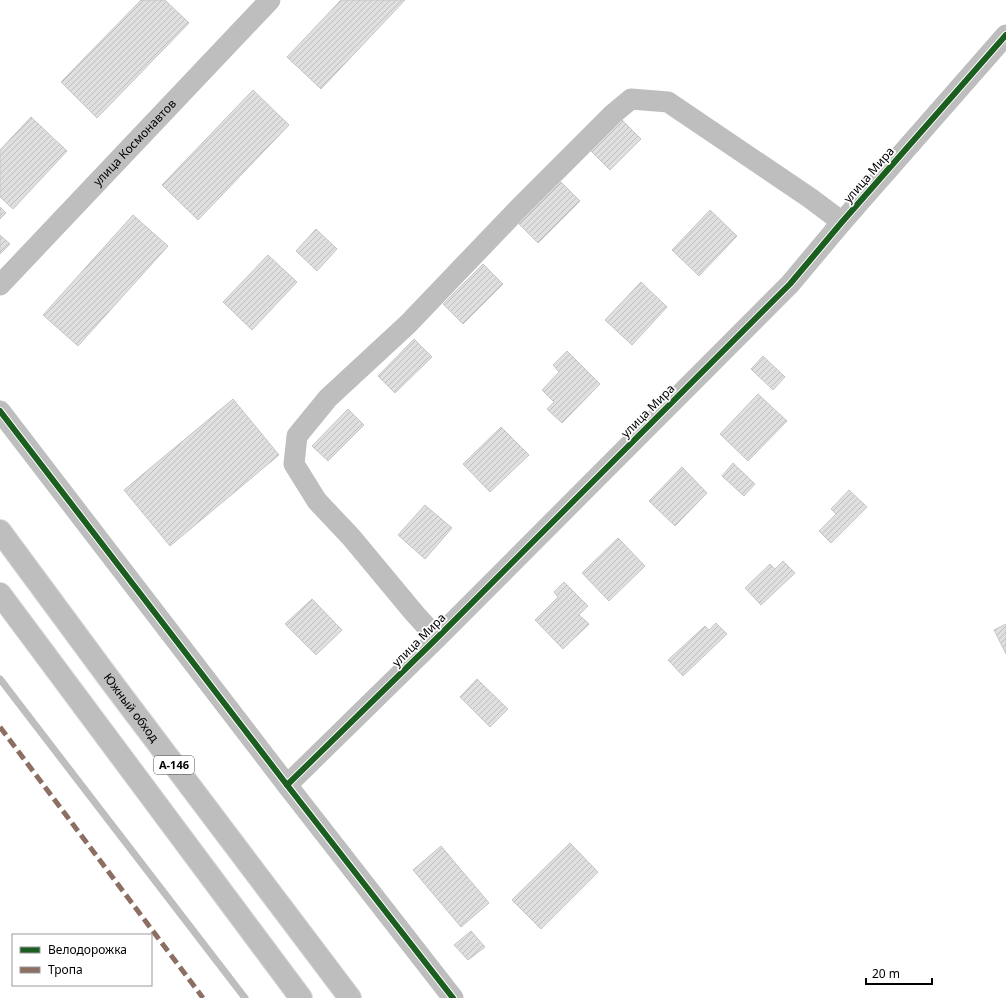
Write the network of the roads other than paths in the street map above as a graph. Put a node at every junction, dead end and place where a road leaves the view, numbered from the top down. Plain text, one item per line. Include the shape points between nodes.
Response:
1 (270, 0) edge
2 (1006, 35) edge
3 (842, 222) junction
4 (0, 284) edge
5 (0, 411) edge
6 (0, 531) edge
7 (0, 594) edge
8 (437, 638) junction
9 (287, 785) junction
10 (301, 998) edge
11 (350, 998) edge
12 (453, 998) edge

1 - 4 street, улица Космонавтов
2 - 3 street, улица Мира
3 - 8 street, улица Мира via 790,284
3 - 8 street via 668,102 631,99 518,209 408,324 328,398 297,436 294,464 317,501
5 - 9 street
6 - 11 highway, Южный обход / А-146
7 - 10 highway, А-146
8 - 9 street, улица Мира
9 - 12 street

